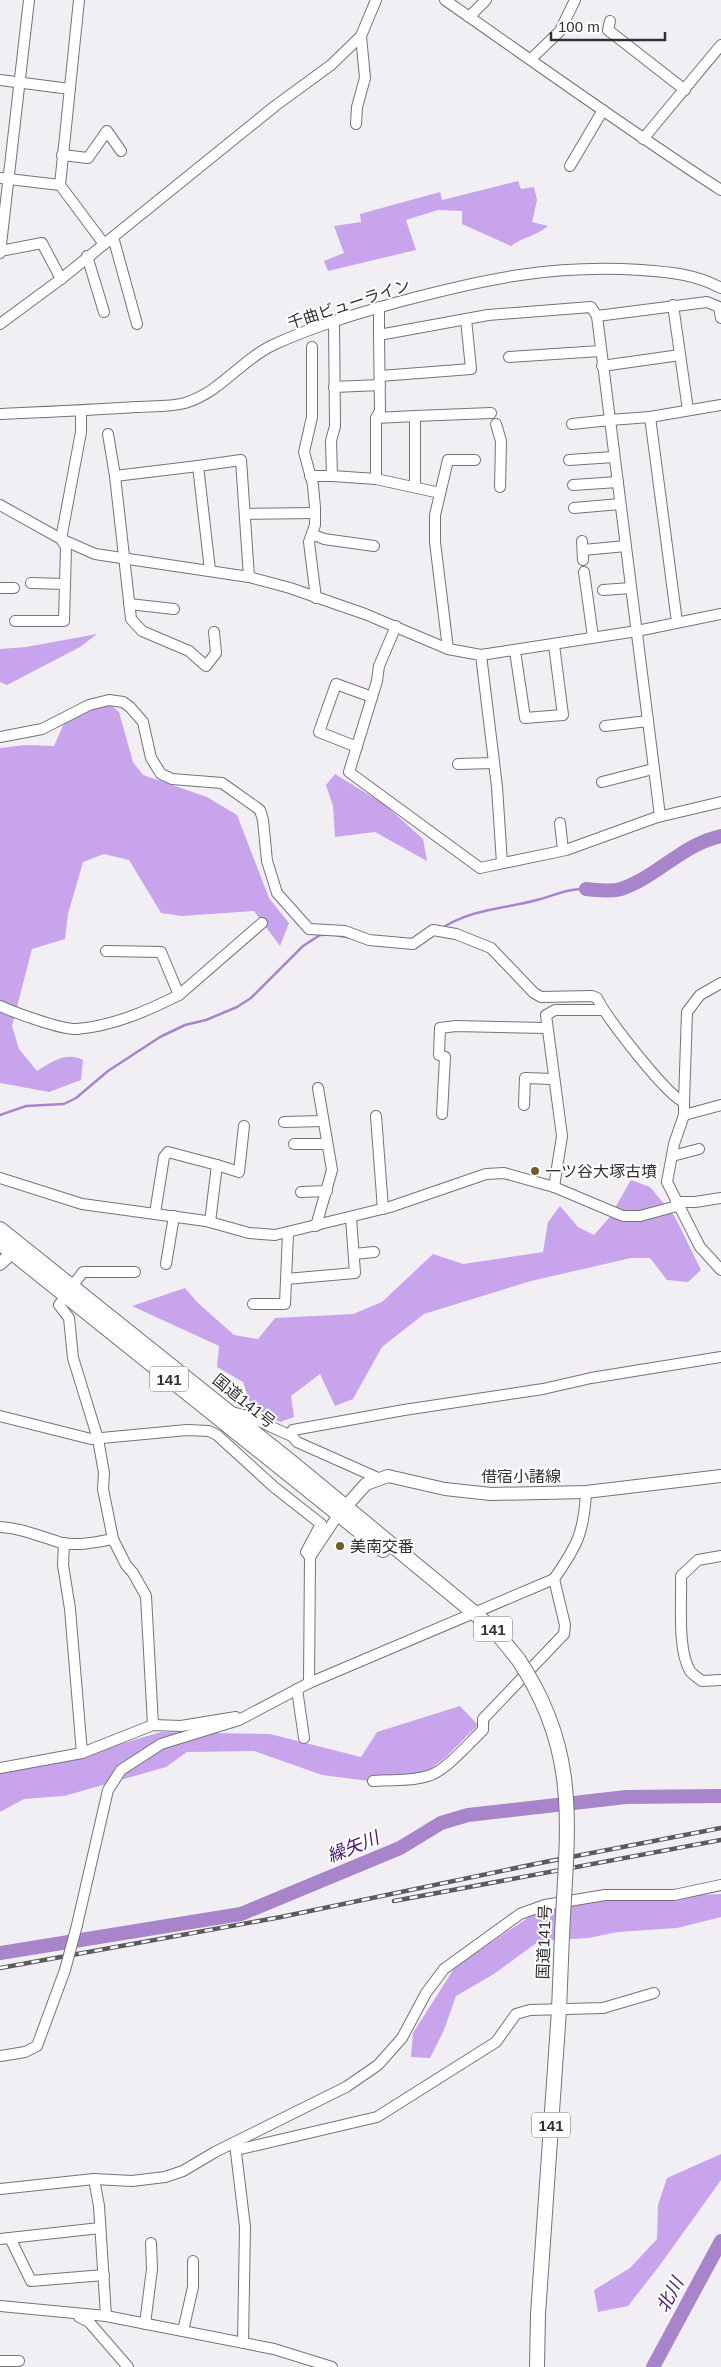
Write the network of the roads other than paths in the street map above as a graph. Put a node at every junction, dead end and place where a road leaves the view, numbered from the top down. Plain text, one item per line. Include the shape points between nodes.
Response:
1 (29, 0) edge
2 (79, 0) edge
3 (376, 0) edge
4 (445, 0) edge
5 (486, 0) edge
6 (575, 0) edge
7 (469, 16) junction
8 (610, 21) dead end
9 (361, 36) junction
10 (721, 45) edge
11 (531, 58) junction
12 (0, 80) edge
13 (18, 82) junction
14 (70, 89) junction
15 (685, 90) junction
16 (602, 110) junction
17 (356, 124) dead end
18 (643, 140) junction
19 (121, 151) dead end
20 (62, 155) junction
21 (570, 166) dead end
22 (4, 179) edge
23 (60, 185) junction
24 (721, 190) edge
25 (114, 237) junction
26 (104, 244) junction
27 (0, 252) edge
28 (87, 256) junction
29 (61, 279) junction
30 (721, 288) edge
31 (673, 305) junction
32 (379, 307) junction
33 (104, 312) dead end
34 (597, 316) junction
35 (721, 318) edge
36 (466, 319) junction
37 (334, 322) junction
38 (0, 324) edge
39 (137, 324) dead end
40 (379, 335) junction
41 (312, 347) dead end
42 (600, 351) junction
43 (680, 355) junction
44 (509, 357) dead end
45 (602, 366) junction
46 (380, 381) junction
47 (334, 387) junction
48 (721, 405) edge
49 (688, 410) junction
50 (80, 411) junction
51 (491, 413) dead end
52 (0, 414) edge
53 (415, 416) junction
54 (650, 417) junction
55 (376, 418) junction
56 (610, 420) junction
57 (496, 424) dead end
58 (572, 424) dead end
59 (108, 434) dead end
60 (614, 457) junction
61 (475, 460) dead end
62 (570, 460) dead end
63 (198, 466) junction
64 (115, 476) junction
65 (310, 476) junction
66 (332, 476) junction
67 (376, 479) junction
68 (618, 482) junction
69 (573, 485) dead end
70 (415, 486) junction
71 (500, 486) dead end
72 (440, 493) junction
73 (0, 504) edge
74 (620, 504) junction
75 (574, 508) dead end
76 (315, 513) junction
77 (245, 514) junction
78 (312, 534) junction
79 (61, 539) junction
80 (374, 546) dead end
81 (626, 546) junction
82 (582, 551) dead end
83 (125, 560) junction
84 (210, 570) junction
85 (584, 572) dead end
86 (249, 576) junction
87 (30, 584) dead end
88 (65, 584) junction
89 (0, 588) edge
90 (14, 588) dead end
91 (631, 588) junction
92 (603, 590) dead end
93 (316, 598) junction
94 (129, 604) junction
95 (174, 609) dead end
96 (721, 614) edge
97 (15, 621) dead end
98 (677, 622) junction
99 (396, 626) junction
100 (637, 631) junction
101 (214, 632) dead end
102 (593, 637) junction
103 (554, 645) junction
104 (448, 649) junction
105 (515, 652) junction
106 (480, 656) junction
107 (372, 697) junction
108 (648, 721) junction
109 (605, 726) dead end
110 (0, 737) edge
111 (357, 747) junction
112 (494, 763) junction
113 (458, 764) dead end
114 (653, 769) junction
115 (602, 782) dead end
116 (721, 802) edge
117 (658, 817) junction
118 (560, 823) dead end
119 (563, 850) junction
120 (502, 863) junction
121 (262, 923) dead end
122 (106, 951) dead end
123 (721, 983) edge
124 (179, 995) junction
125 (0, 1006) edge
126 (603, 1010) junction
127 (546, 1028) junction
128 (553, 1079) junction
129 (318, 1088) dead end
130 (684, 1102) junction
131 (524, 1105) dead end
132 (721, 1105) edge
133 (442, 1114) dead end
134 (684, 1115) junction
135 (376, 1116) dead end
136 (284, 1122) dead end
137 (323, 1122) junction
138 (244, 1126) dead end
139 (294, 1144) dead end
140 (327, 1144) junction
141 (699, 1149) dead end
142 (672, 1156) junction
143 (218, 1165) junction
144 (0, 1178) edge
145 (554, 1187) junction
146 (327, 1191) junction
147 (301, 1192) dead end
148 (721, 1198) edge
149 (677, 1204) junction
150 (383, 1209) junction
151 (155, 1213) junction
152 (174, 1216) junction
153 (351, 1218) junction
154 (210, 1222) junction
155 (316, 1226) junction
156 (0, 1229) edge
157 (288, 1233) junction
158 (0, 1243) edge
159 (16, 1248) junction
160 (374, 1252) dead end
161 (354, 1254) junction
162 (0, 1264) edge
163 (166, 1264) dead end
164 (721, 1270) edge
165 (135, 1272) dead end
166 (286, 1279) junction
167 (69, 1290) junction
168 (253, 1304) dead end
169 (721, 1358) edge
170 (230, 1412) junction
171 (0, 1416) edge
172 (292, 1436) junction
173 (98, 1439) junction
174 (721, 1476) edge
175 (378, 1478) junction
176 (586, 1492) junction
177 (341, 1511) junction
178 (0, 1527) edge
179 (113, 1539) junction
180 (64, 1543) junction
181 (721, 1556) edge
182 (310, 1557) junction
183 (554, 1579) junction
184 (468, 1608) junction
185 (721, 1680) edge
186 (309, 1683) junction
187 (297, 1689) junction
188 (239, 1720) junction
189 (153, 1725) junction
190 (304, 1738) dead end
191 (82, 1753) junction
192 (0, 1768) edge
193 (373, 1781) dead end
194 (721, 1885) edge
195 (654, 1993) dead end
196 (560, 2010) junction
197 (0, 2056) edge
198 (235, 2147) junction
199 (94, 2179) junction
200 (0, 2189) edge
201 (100, 2228) junction
202 (5, 2239) edge
203 (151, 2243) dead end
204 (193, 2261) dead end
205 (104, 2275) junction
206 (0, 2306) edge
207 (73, 2314) junction
208 (538, 2314) junction
209 (106, 2316) junction
210 (145, 2324) junction
211 (183, 2331) junction
212 (243, 2343) junction
213 (0, 2361) edge
214 (18, 2361) dead end
215 (128, 2367) edge
216 (332, 2367) edge
217 (529, 2367) edge
218 (537, 2367) edge

1 - 13 street
2 - 14 street
3 - 9 street
4 - 7 street
5 - 7 street
6 - 11 street via 560,31
7 - 11 street
8 - 15 street via 608,30
9 - 17 street via 365,78
9 - 25 street via 331,65 275,106
10 - 15 street
11 - 16 street
12 - 13 street
13 - 14 street
13 - 22 street
14 - 20 street
15 - 18 street
16 - 18 street
16 - 21 street
18 - 24 street
19 - 20 street via 107,131 88,158
20 - 23 street
22 - 23 street
22 - 27 street
23 - 26 street
25 - 26 street
25 - 39 street
26 - 28 street
27 - 29 street via 42,243
28 - 29 street
28 - 33 street
29 - 38 street
30 - 32 street, 千曲ビューライン via 679,272 579,268 486,279
31 - 34 street
31 - 35 street via 707,302 719,307
31 - 43 street
32 - 37 street, 千曲ビューライン
32 - 40 street
34 - 36 street via 591,308
34 - 42 street
36 - 40 street
36 - 46 street via 471,369
37 - 47 street
37 - 50 street, 千曲ビューライン via 272,345 230,379 207,394 184,403
40 - 46 street
41 - 65 street via 312,417 304,452
42 - 44 street
42 - 45 street
43 - 45 street
43 - 49 street
45 - 56 street
46 - 47 street
46 - 55 street via 380,411
47 - 66 street
48 - 49 street
49 - 54 street
50 - 52 street, 千曲ビューライン
50 - 79 street via 80,432
51 - 53 street
53 - 55 street
53 - 70 street
54 - 56 street
54 - 98 street
55 - 67 street
56 - 58 street
56 - 60 street
57 - 71 street via 502,441
59 - 64 street
60 - 62 street
60 - 68 street
61 - 72 street via 448,460
63 - 64 street
63 - 77 street via 240,460
63 - 84 street
64 - 83 street
65 - 66 street
65 - 76 street
66 - 67 street
67 - 70 street
68 - 69 street
68 - 74 street
70 - 72 street
72 - 104 street via 435,515 435,542
73 - 79 street
74 - 75 street
74 - 81 street
76 - 77 street
76 - 78 street
77 - 86 street
78 - 80 street via 324,539
78 - 93 street via 309,542
79 - 83 street via 95,554
79 - 88 street via 66,547
81 - 82 street
81 - 91 street
83 - 84 street
83 - 94 street
84 - 86 street
85 - 102 street
86 - 93 street
87 - 88 street
88 - 97 street via 64,621
89 - 90 street
91 - 92 street
91 - 100 street
93 - 99 street
94 - 95 street
94 - 101 street via 131,619 142,631 190,651 206,666 216,653
96 - 98 street
98 - 100 street
99 - 104 street
99 - 107 street via 378,666
100 - 102 street
100 - 108 street
102 - 103 street
103 - 105 street
103 - 105 street via 563,715 525,718
104 - 106 street
105 - 106 street
106 - 112 street
107 - 111 street
107 - 111 street via 336,684 319,732
108 - 109 street
108 - 114 street
110 - 126 street via 42,729 96,703 109,700 123,702 143,722 151,758 161,774 172,779 222,784 260,810 267,861 277,892 309,930 345,931 369,940 412,944 433,930 456,934 491,948 541,997 592,996 597,998
111 - 120 street via 349,772 480,868
112 - 113 street
112 - 120 street
114 - 115 street
114 - 117 street
116 - 117 street
117 - 119 street
118 - 119 street
119 - 120 street
121 - 124 street
122 - 124 street via 161,952
123 - 130 street via 696,998 687,1012
124 - 125 street via 135,1016 76,1029
126 - 127 street via 555,1010 546,1015
126 - 130 street via 645,1064
127 - 128 street
127 - 133 street via 440,1028 440,1055 445,1057
128 - 131 street via 525,1078
128 - 145 street via 562,1136
129 - 137 street
130 - 134 street
132 - 134 street
134 - 142 street
135 - 150 street
136 - 137 street
137 - 140 street
138 - 143 street via 239,1172
139 - 140 street
140 - 146 street via 332,1170
141 - 142 street
142 - 149 street via 667,1182
143 - 151 street via 168,1152 164,1157
143 - 154 street
144 - 151 street via 108,1210
145 - 149 street via 623,1216 640,1216
145 - 150 street via 504,1173 486,1174
146 - 147 street
146 - 155 street
148 - 149 street
149 - 164 street via 700,1248
150 - 153 street
151 - 152 street
152 - 154 street
152 - 163 street
153 - 155 street
153 - 161 street
154 - 157 street via 263,1235
155 - 157 street
156 - 159 highway, 国道141号 / 141
157 - 166 street
158 - 159 highway, 国道141号 / 141
159 - 162 main road
159 - 167 highway, 国道141号 / 141
160 - 161 street
161 - 166 street via 355,1273
165 - 167 street via 83,1272
166 - 168 street via 285,1304
167 - 170 highway, 国道141号 / 141
167 - 173 street via 59,1305 69,1318 73,1358
167 - 177 highway, 国道141号 / 141
169 - 172 street via 293,1430
170 - 172 street via 245,1414
170 - 177 highway, 国道141号 / 141
171 - 173 street
172 - 175 street via 297,1442
173 - 179 street
173 - 182 street via 187,1430 209,1431 217,1435 320,1524 306,1552
174 - 176 main road, 借宿小諸線
175 - 176 main road, 借宿小諸線 via 388,1476 445,1489 491,1494
175 - 177 main road via 366,1484
176 - 183 street via 582,1533
177 - 182 street
177 - 184 highway, 国道141号 / 141 via 447,1599
178 - 180 street
179 - 180 street
179 - 189 street via 146,1596
180 - 191 street via 63,1564
181 - 185 street via 698,1560 681,1576 682,1639 686,1661 691,1672 702,1681
182 - 186 street
183 - 184 street
183 - 193 street via 565,1625 564,1634 483,1719 483,1730 430,1776
184 - 186 street
184 - 196 highway, 国道141号 / 141, bridge via 496,1632 518,1659 543,1701 562,1758 567,1807
186 - 187 street
187 - 188 street
187 - 190 street
188 - 189 street via 234,1715 180,1726
188 - 197 street, bridge via 161,1744 121,1770 108,1790 65,1970 37,2046 25,2052
189 - 191 street
191 - 192 street
194 - 198 street via 674,1895 605,1895 545,1905 520,1914 444,1969 426,1993 402,2038 378,2065 346,2087
195 - 196 street via 603,2008
196 - 198 street via 530,2010 516,2014 496,2042 377,2117
196 - 208 highway, 国道141号 / 141
198 - 199 street via 165,2176 132,2181
198 - 212 street via 245,2228
199 - 200 street
199 - 201 street
201 - 202 street
201 - 205 street
202 - 205 street via 31,2281
203 - 210 street via 152,2269
204 - 211 street via 193,2287
205 - 209 street
206 - 207 street
207 - 209 street
207 - 215 street via 89,2322
208 - 217 highway, 国道141号 / 141 via 530,2343
208 - 218 highway, 国道141号 / 141
209 - 210 street
210 - 211 street
211 - 212 street
212 - 216 street via 274,2348
213 - 214 street

